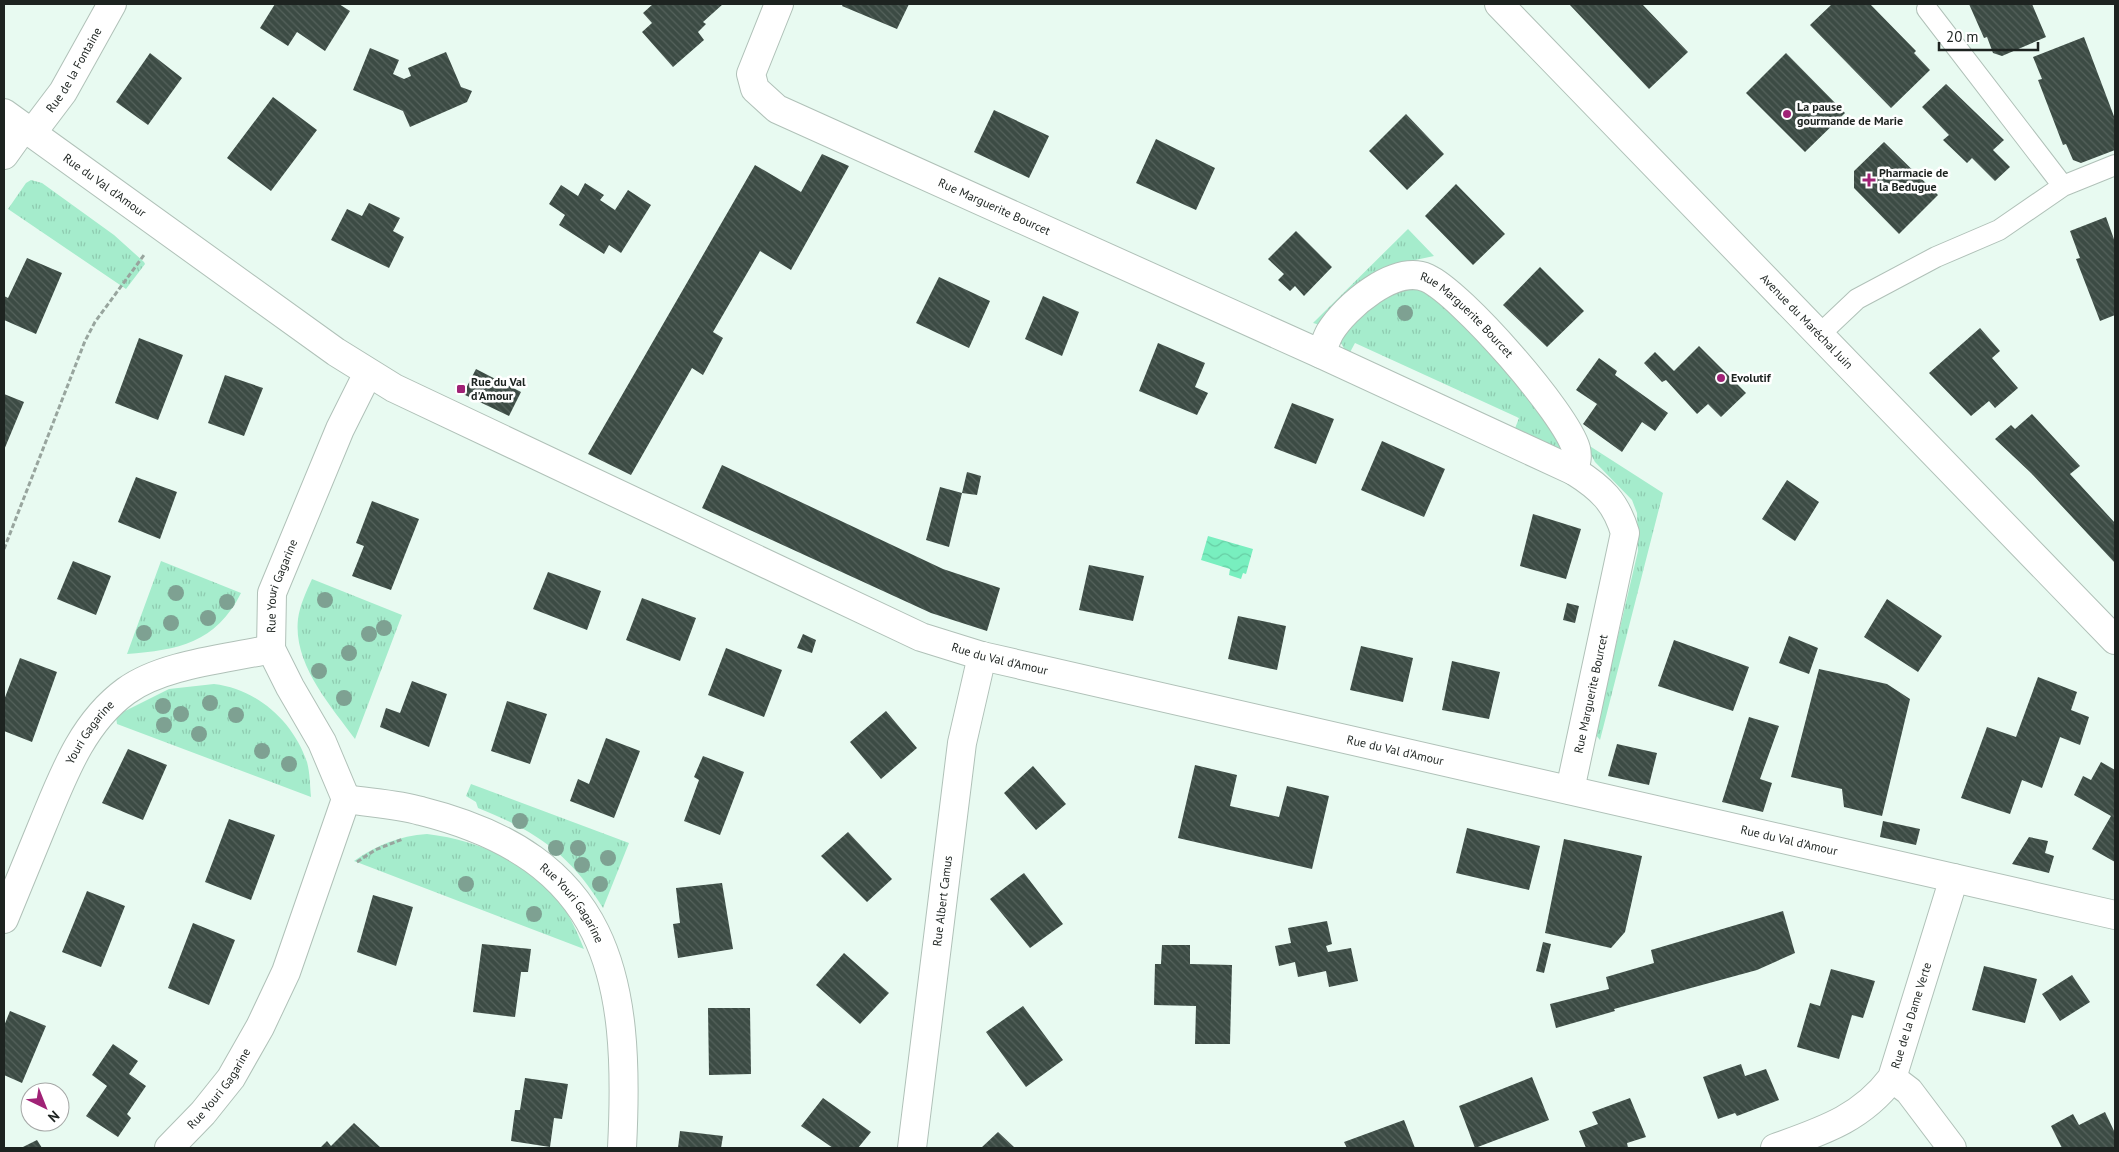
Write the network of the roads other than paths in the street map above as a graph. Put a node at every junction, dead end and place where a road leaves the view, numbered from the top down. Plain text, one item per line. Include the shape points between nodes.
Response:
1 (112, 4) edge
2 (779, 4) edge
3 (1499, 4) edge
4 (1927, 9) dead end
5 (20, 124) edge
6 (4, 155) edge
7 (2115, 165) edge
8 (2063, 186) junction
9 (1820, 334) junction
10 (1321, 354) junction
11 (368, 373) junction
12 (1574, 471) junction
13 (2115, 640) edge
14 (271, 649) junction
15 (982, 656) junction
16 (1570, 790) junction
17 (346, 799) junction
18 (1954, 878) junction
19 (2115, 915) edge
20 (4, 919) edge
21 (1892, 1078) junction
22 (169, 1148) edge
23 (622, 1148) edge
24 (912, 1148) edge
25 (1775, 1148) edge
26 (1952, 1148) edge

1 - 5 street, Rue de la Fontaine via 63,92
2 - 10 street, Rue Marguerite Bourcet via 751,74 754,89 777,109
3 - 9 street, Avenue du Maréchal Juin
4 - 8 lane
5 - 6 street, Rue de la Fontaine
5 - 11 street, Rue du Val d'Amour
7 - 8 lane
8 - 9 lane via 1999,230 1936,257 1857,299
9 - 13 street, Avenue du Maréchal Juin
10 - 12 street, Rue Marguerite Bourcet
10 - 12 street, Rue Marguerite Bourcet via 1330,332 1347,311 1374,289 1401,276 1426,278 1458,301 1542,393 1573,441 1578,457
11 - 14 street, Rue Youri Gagarine via 340,429 272,593
11 - 15 street, Rue du Val d'Amour via 423,403 921,637
12 - 16 street, Rue Marguerite Bourcet via 1595,484 1609,500 1625,533
14 - 17 street, Rue Youri Gagarine via 322,742
14 - 20 street, Youri Gagarine via 170,671 126,691 107,708 91,726 68,764
15 - 16 street, Rue du Val d'Amour
15 - 24 street, Rue Albert Camus via 962,743
16 - 18 street, Rue du Val d'Amour
17 - 22 street, Rue Youri Gagarine via 286,972 260,1027 230,1078 203,1113
17 - 23 street, Rue Youri Gagarine via 420,810 489,834 548,869 569,890 586,913 612,973 623,1051
18 - 19 street, Rue du Val d'Amour
18 - 21 street, Rue de la Dame Verte
21 - 25 street, Rue de la Dame Verte via 1878,1096 1856,1114 1830,1128
21 - 26 street via 1909,1091

